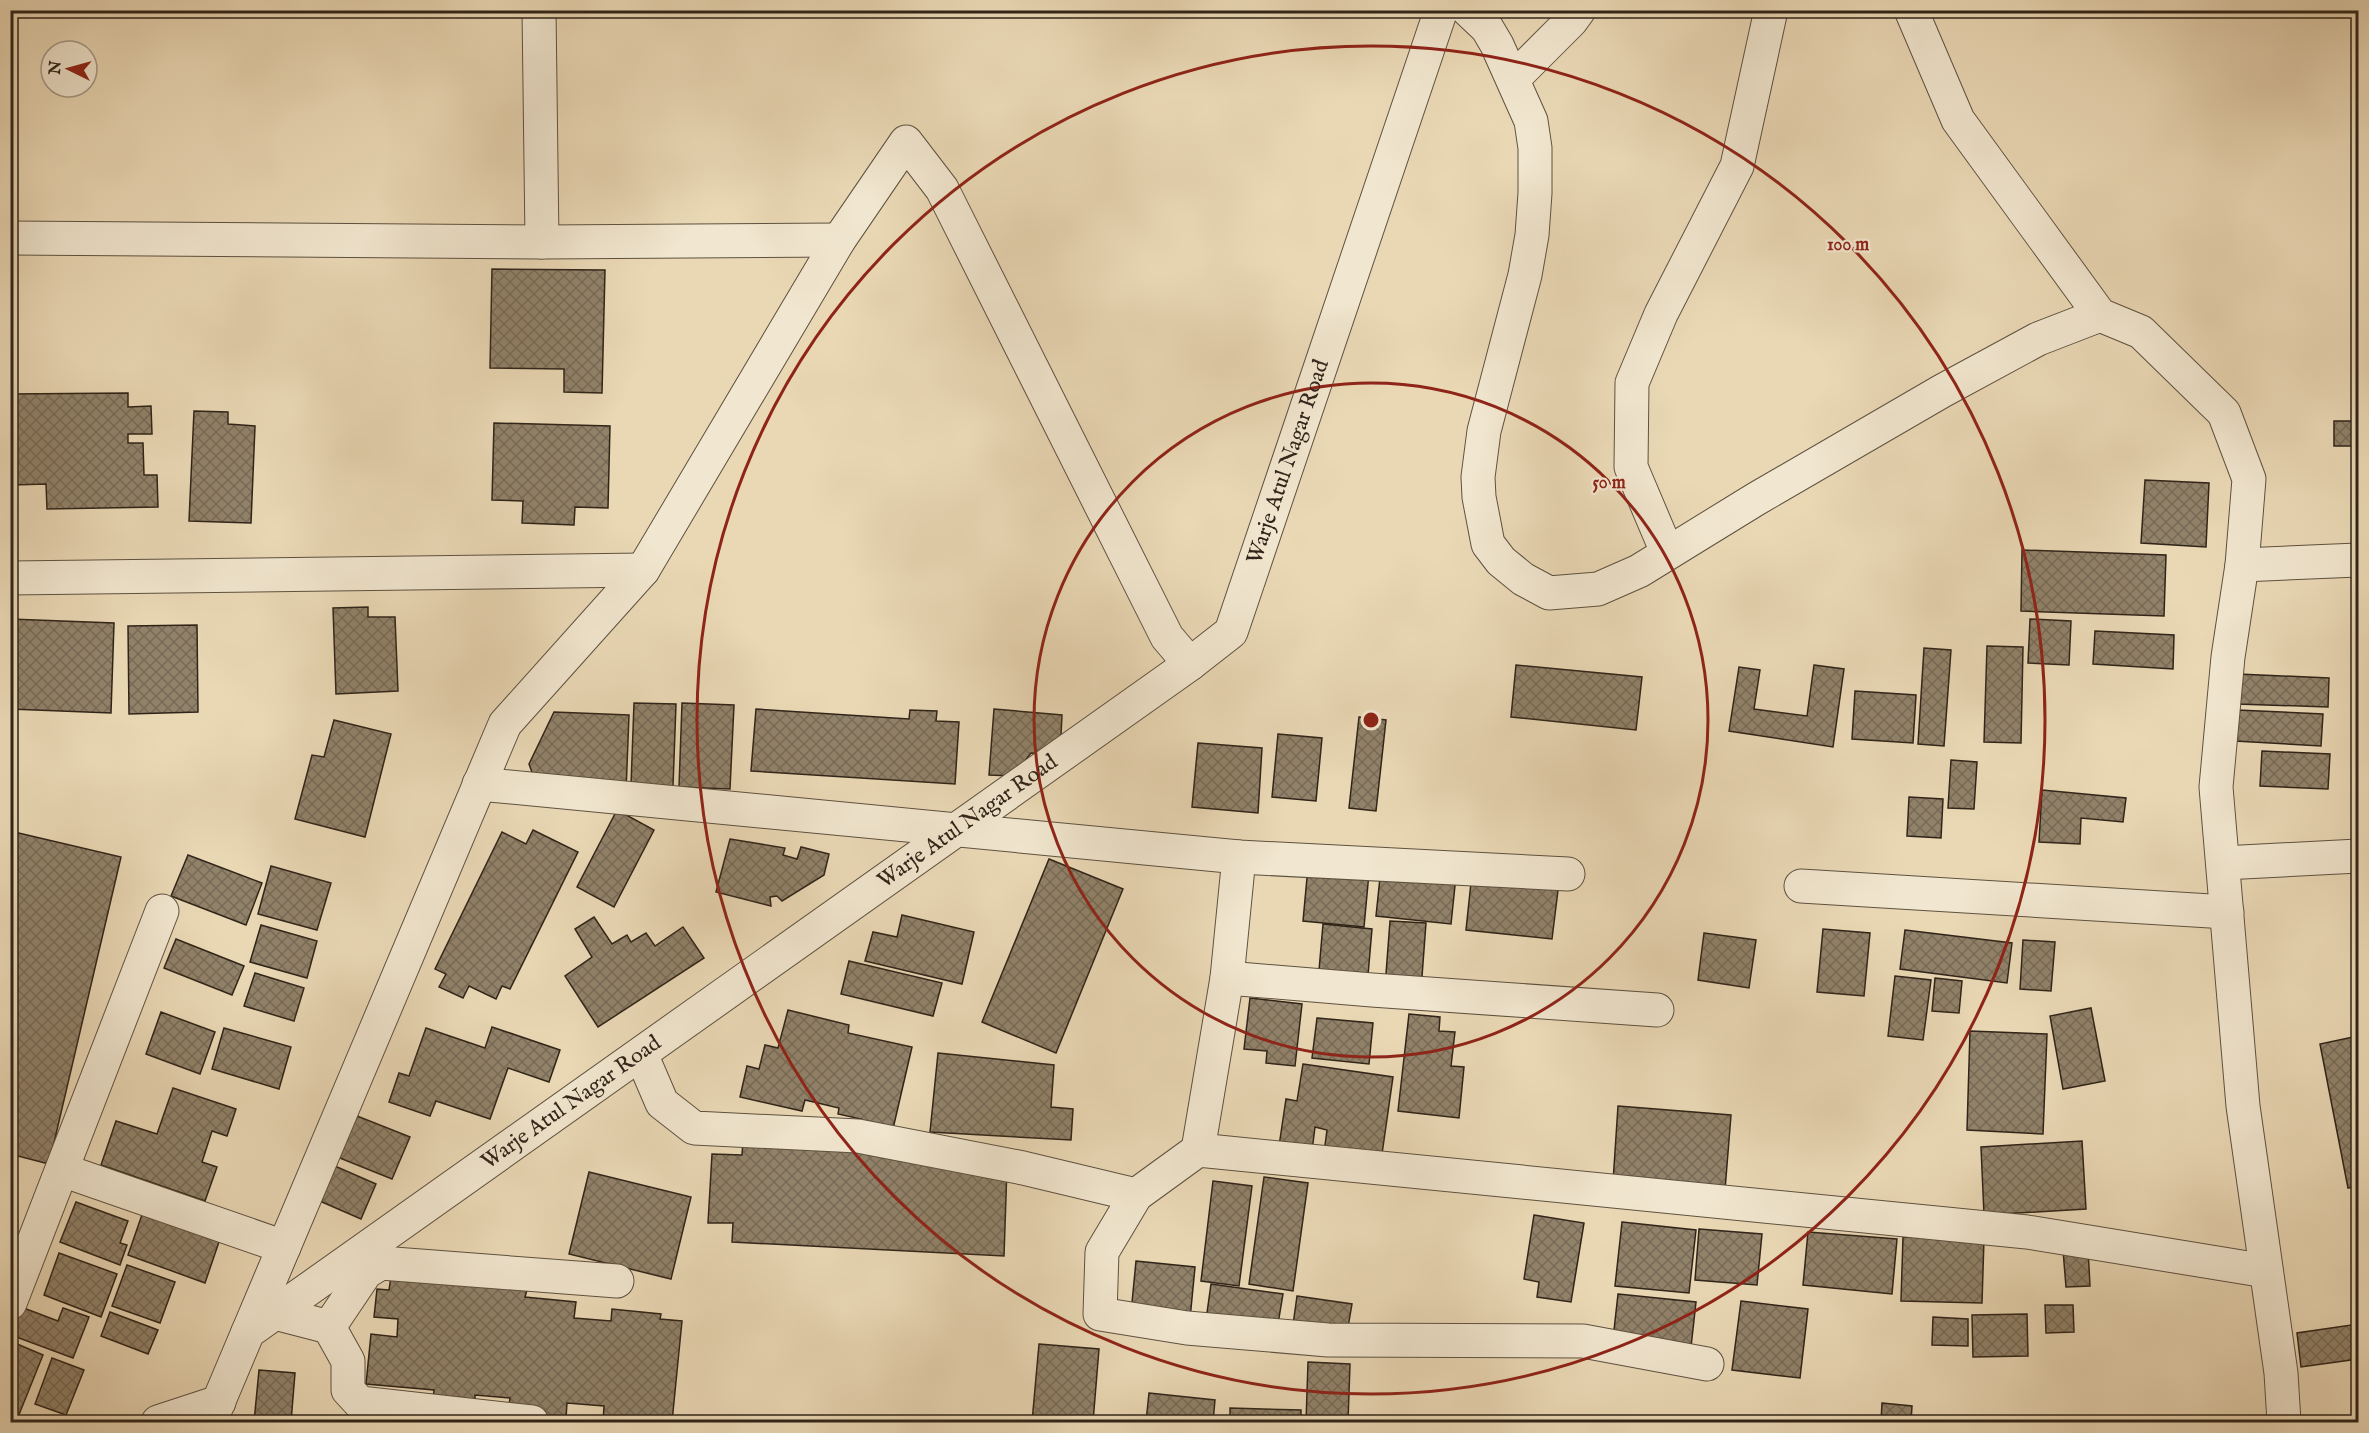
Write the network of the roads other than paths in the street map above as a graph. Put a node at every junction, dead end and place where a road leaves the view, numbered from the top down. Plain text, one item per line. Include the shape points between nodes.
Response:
1 (539, 10) edge
2 (1441, 10) edge
3 (1468, 10) edge
4 (1579, 10) edge
5 (1771, 10) edge
6 (1911, 10) edge
7 (1513, 78) junction
8 (10, 238) edge
9 (839, 240) junction
10 (542, 242) junction
11 (2100, 315) junction
12 (1667, 552) junction
13 (2358, 560) edge
14 (2242, 566) junction
15 (644, 570) junction
16 (10, 578) edge
17 (1190, 664) junction
18 (479, 784) junction
19 (957, 829) junction
20 (2358, 856) edge
21 (1239, 857) junction
22 (2223, 863) junction
23 (1568, 874) dead end
24 (1801, 886) dead end
25 (162, 911) dead end
26 (2227, 912) junction
27 (1227, 978) junction
28 (1657, 1010) dead end
29 (641, 1054) junction
30 (1198, 1150) junction
31 (62, 1170) junction
32 (1136, 1195) junction
33 (284, 1247) junction
34 (2266, 1271) junction
35 (616, 1281) dead end
36 (10, 1303) edge
37 (275, 1313) junction
38 (329, 1327) junction
39 (248, 1332) junction
40 (1707, 1364) dead end
41 (214, 1412) edge
42 (159, 1422) edge
43 (532, 1422) edge
44 (2284, 1422) edge

1 - 10 street
2 - 17 street, Warje Atul Nagar Road via 1231,632
3 - 7 street via 1486,28
4 - 7 street
5 - 12 street via 1737,166 1661,314 1632,383 1631,467
6 - 11 street via 1958,120
7 - 12 street via 1531,121 1535,193 1525,275 1484,431 1479,466 1479,497 1488,544 1508,567 1549,593 1599,589 1639,571
8 - 10 street
9 - 10 street
9 - 15 street
9 - 17 street via 906,142 942,189 1167,637
11 - 12 street via 2038,339 1942,391
11 - 14 street via 2141,332 2224,413 2249,479
13 - 14 street
14 - 22 street via 2228,657 2217,787
15 - 16 street
15 - 18 street via 505,724
17 - 19 street, Warje Atul Nagar Road
18 - 19 street
18 - 33 street
19 - 21 street
19 - 29 street, Warje Atul Nagar Road
20 - 22 street
21 - 23 street
21 - 27 street
22 - 26 street
24 - 26 street
25 - 31 street
26 - 34 street via 2242,1106
27 - 28 street
27 - 30 street
29 - 32 street via 662,1103 694,1128 858,1136
29 - 37 street, Warje Atul Nagar Road
30 - 32 street
30 - 34 street via 2027,1232
31 - 33 street
31 - 36 street
32 - 40 street via 1102,1252 1100,1314 1187,1328 1328,1340 1583,1341
33 - 39 street
34 - 44 street
35 - 38 street via 381,1263 366,1272
37 - 38 street
37 - 39 street, Warje Atul Nagar Road
38 - 43 street via 348,1360 348,1390 360,1403
39 - 41 street
41 - 42 street

